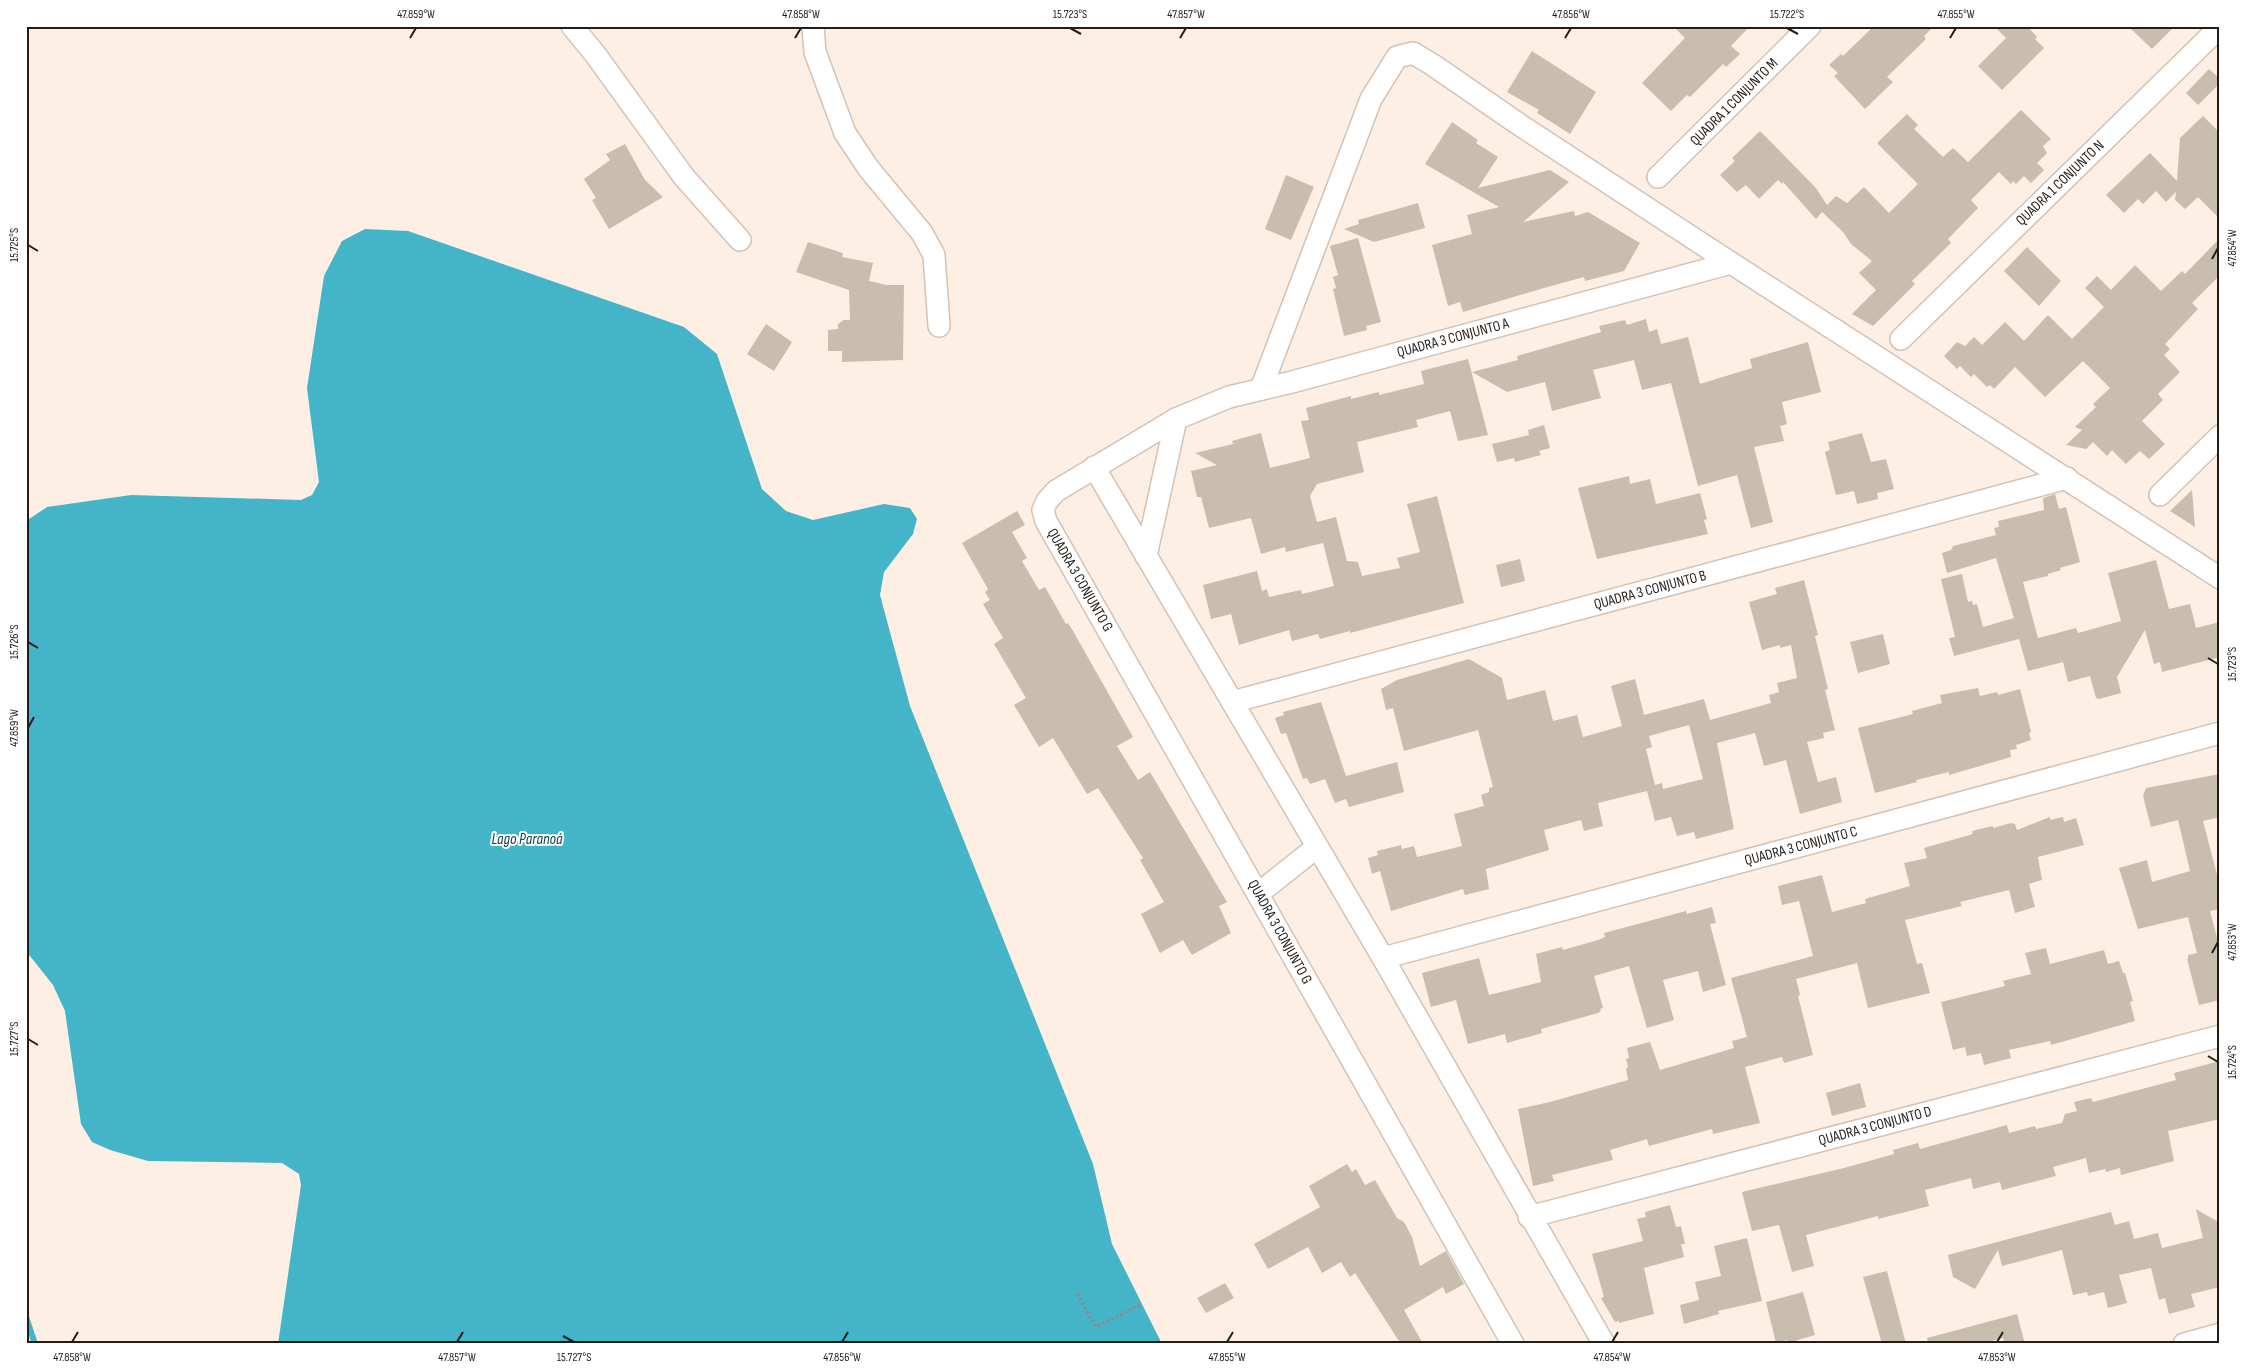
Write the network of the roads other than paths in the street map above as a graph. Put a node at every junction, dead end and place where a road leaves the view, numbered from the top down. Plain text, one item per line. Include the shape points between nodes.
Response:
1 (572, 26) edge
2 (813, 26) edge
3 (1810, 26) edge
4 (2220, 27) edge
5 (1658, 177) dead end
6 (740, 240) dead end
7 (1731, 263) junction
8 (939, 326) dead end
9 (1900, 339) dead end
10 (1260, 389) junction
11 (1176, 419) junction
12 (2220, 436) edge
13 (1094, 467) junction
14 (2067, 478) junction
15 (2160, 495) dead end
16 (1046, 521) joint
17 (1146, 556) junction
18 (2220, 578) edge
19 (1232, 702) junction
20 (2220, 734) edge
21 (1317, 847) junction
22 (1259, 893) junction
23 (1383, 958) junction
24 (2220, 1036) edge
25 (1529, 1217) junction
26 (2220, 1334) edge
27 (1513, 1344) edge
28 (1604, 1344) edge
29 (2184, 1344) edge

1 - 6 street via 684,177
2 - 8 street via 814,52 845,133 869,169 922,233 934,254
3 - 5 street, QUADRA 1 CONJUNTO M
4 - 9 street, QUADRA 1 CONJUNTO N
7 - 10 street, QUADRA 3 CONJUNTO A
7 - 10 street via 1434,65 1413,53 1397,57 1371,99
7 - 14 street
10 - 11 street, QUADRA 3 CONJUNTO A via 1229,397
11 - 13 street, QUADRA 3 CONJUNTO A
11 - 17 street
12 - 15 street
13 - 16 street, QUADRA 3 CONJUNTO A via 1056,491 1043,510
13 - 17 street
14 - 18 street
14 - 19 street, QUADRA 3 CONJUNTO B
16 - 22 street, QUADRA 3 CONJUNTO G
17 - 19 street
19 - 21 street
20 - 23 street, QUADRA 3 CONJUNTO C
21 - 22 street
21 - 23 street
22 - 27 street, QUADRA 3 CONJUNTO G
23 - 25 street
24 - 25 street, QUADRA 3 CONJUNTO D
25 - 28 street
26 - 29 street

